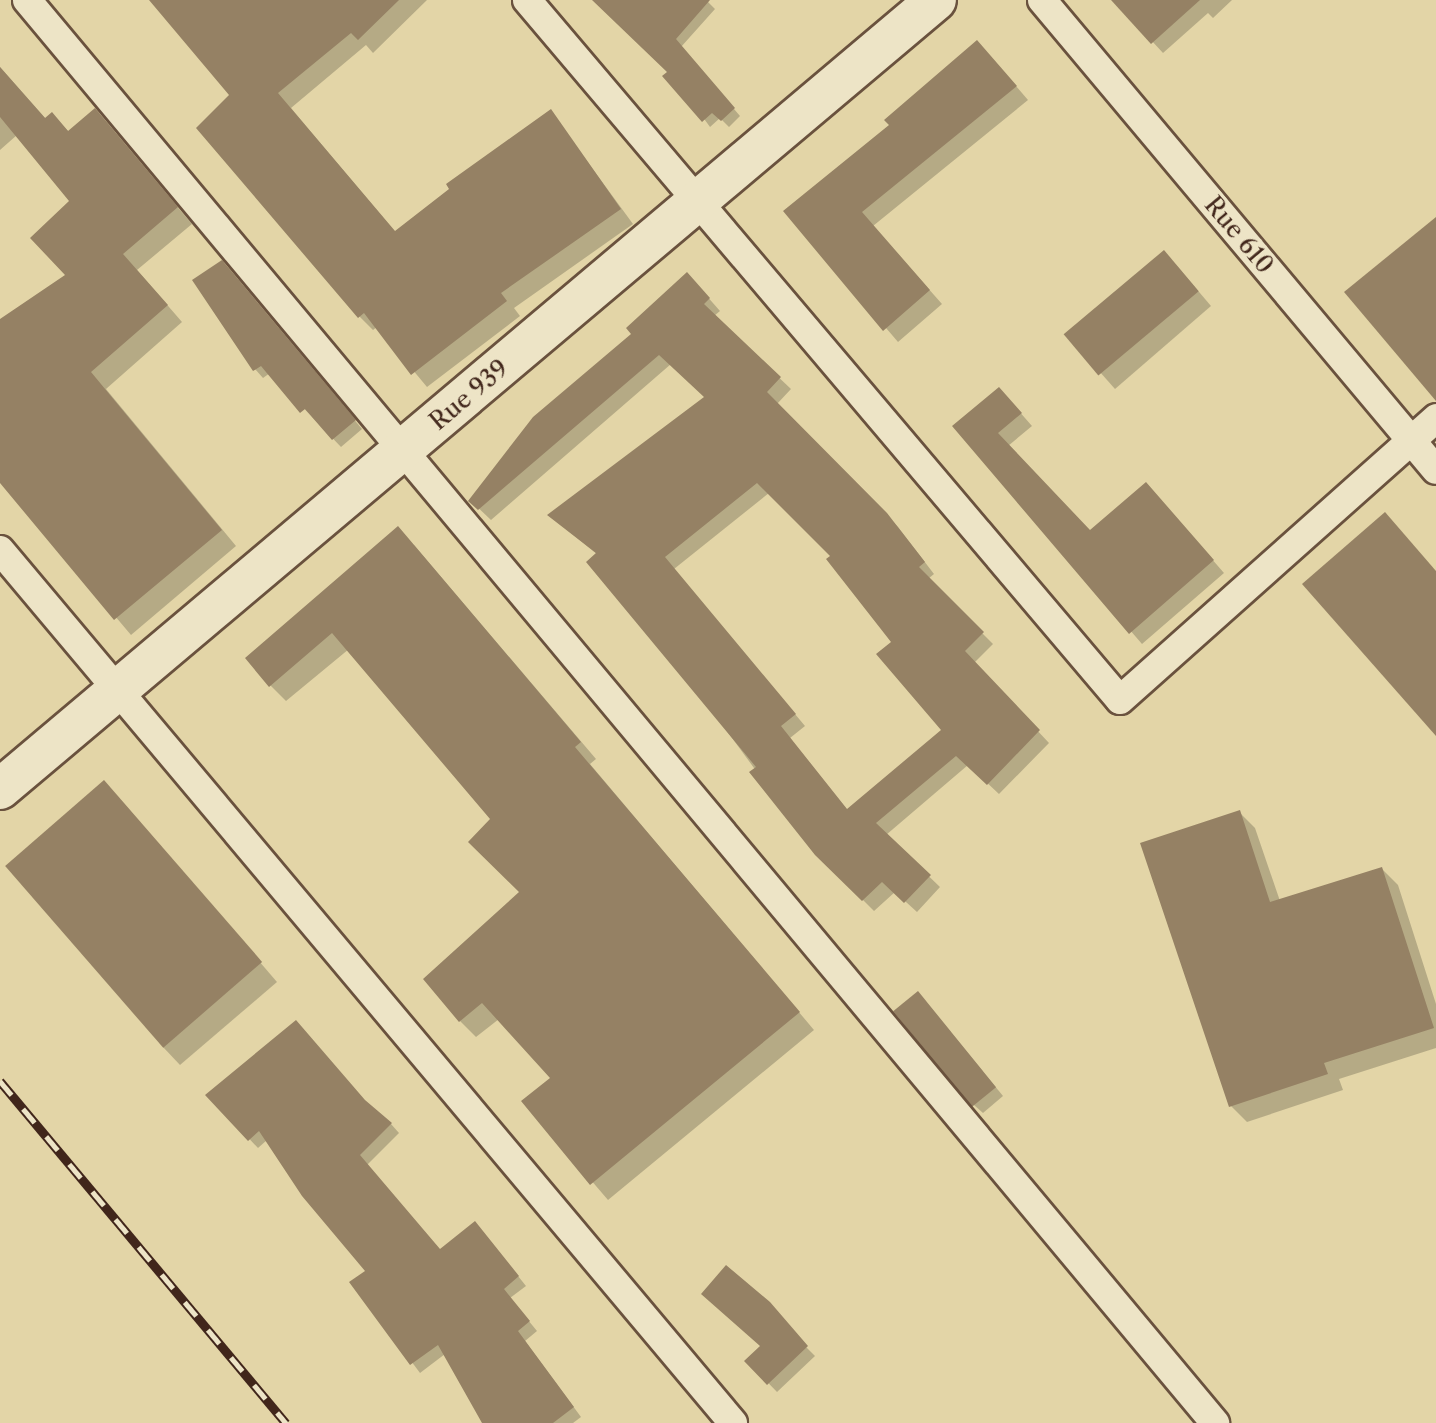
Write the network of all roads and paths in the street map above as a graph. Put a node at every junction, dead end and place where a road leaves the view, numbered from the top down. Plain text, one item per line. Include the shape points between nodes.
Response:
1 (27, 0) edge
2 (527, 0) edge
3 (936, 0) edge
4 (1042, 0) edge
5 (698, 202) junction
6 (1436, 418) edge
7 (1409, 438) junction
8 (403, 451) junction
9 (1436, 470) edge
10 (0, 550) edge
11 (118, 691) junction
12 (0, 789) edge
13 (733, 1423) edge
14 (1215, 1423) edge

1 - 8 street
2 - 5 street
3 - 5 main road, Rue 939
4 - 7 street, Rue 610
5 - 7 street via 1120,700
5 - 8 main road, Rue 939
6 - 7 street
7 - 9 street, Rue 610
8 - 11 main road, Rue 939
8 - 14 street
10 - 11 street
11 - 12 main road, Rue 939
11 - 13 street

